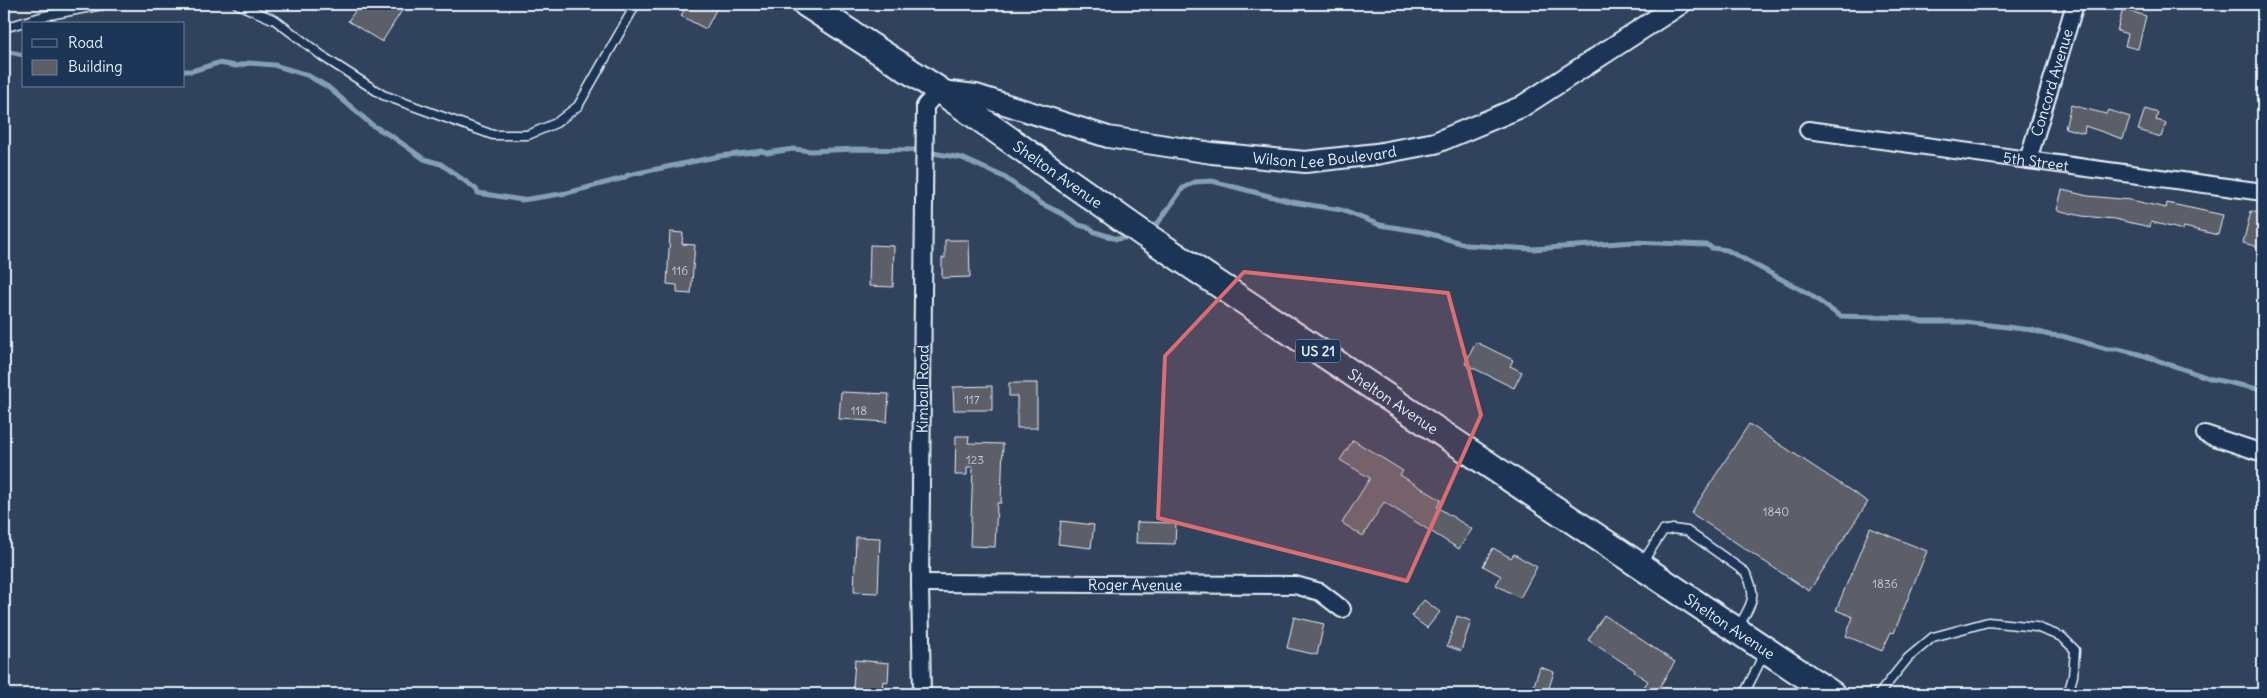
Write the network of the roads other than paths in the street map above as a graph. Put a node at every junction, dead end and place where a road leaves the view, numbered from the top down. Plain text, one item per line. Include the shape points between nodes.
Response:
1 (107, 4) edge
2 (238, 4) edge
3 (636, 4) edge
4 (806, 4) edge
5 (1680, 4) edge
6 (2075, 4) edge
7 (24, 22) edge
8 (22, 23) edge
9 (4, 28) edge
10 (939, 90) junction
11 (1808, 130) dead end
12 (2028, 160) junction
13 (2263, 192) edge
14 (2204, 434) dead end
15 (2263, 452) edge
16 (1640, 566) junction
17 (920, 584) junction
18 (1342, 609) dead end
19 (1736, 630) junction
20 (1766, 650) junction
21 (922, 694) edge
22 (1744, 694) edge
23 (1832, 694) edge
24 (1879, 694) edge
25 (2068, 694) edge

1 - 7 lane
2 - 3 lane via 275,20 325,58 383,95 493,135 528,136 556,123 578,106
4 - 10 main road, Shelton Avenue / US 21
5 - 10 street, Wilson Lee Boulevard via 1521,107 1435,143 1376,154 1305,162 1212,153 1108,136 976,96
6 - 12 street, Concord Avenue
8 - 9 lane
10 - 16 main road, Shelton Avenue / US 21 via 1142,233
10 - 17 street, Kimball Road via 925,106
11 - 12 street, 5th Street
12 - 13 street, 5th Street
14 - 15 street
16 - 19 main road, Shelton Avenue / US 21
16 - 19 lane via 1663,531 1687,531 1745,572 1750,581 1752,603
17 - 18 street, Roger Avenue via 1295,585 1320,592
17 - 21 street, Kimball Road
19 - 20 main road, Shelton Avenue / US 21
20 - 22 lane
20 - 23 main road, Shelton Avenue / US 21
24 - 25 lane via 1908,658 1932,637 1988,622 2036,627 2062,637 2075,650 2074,676

